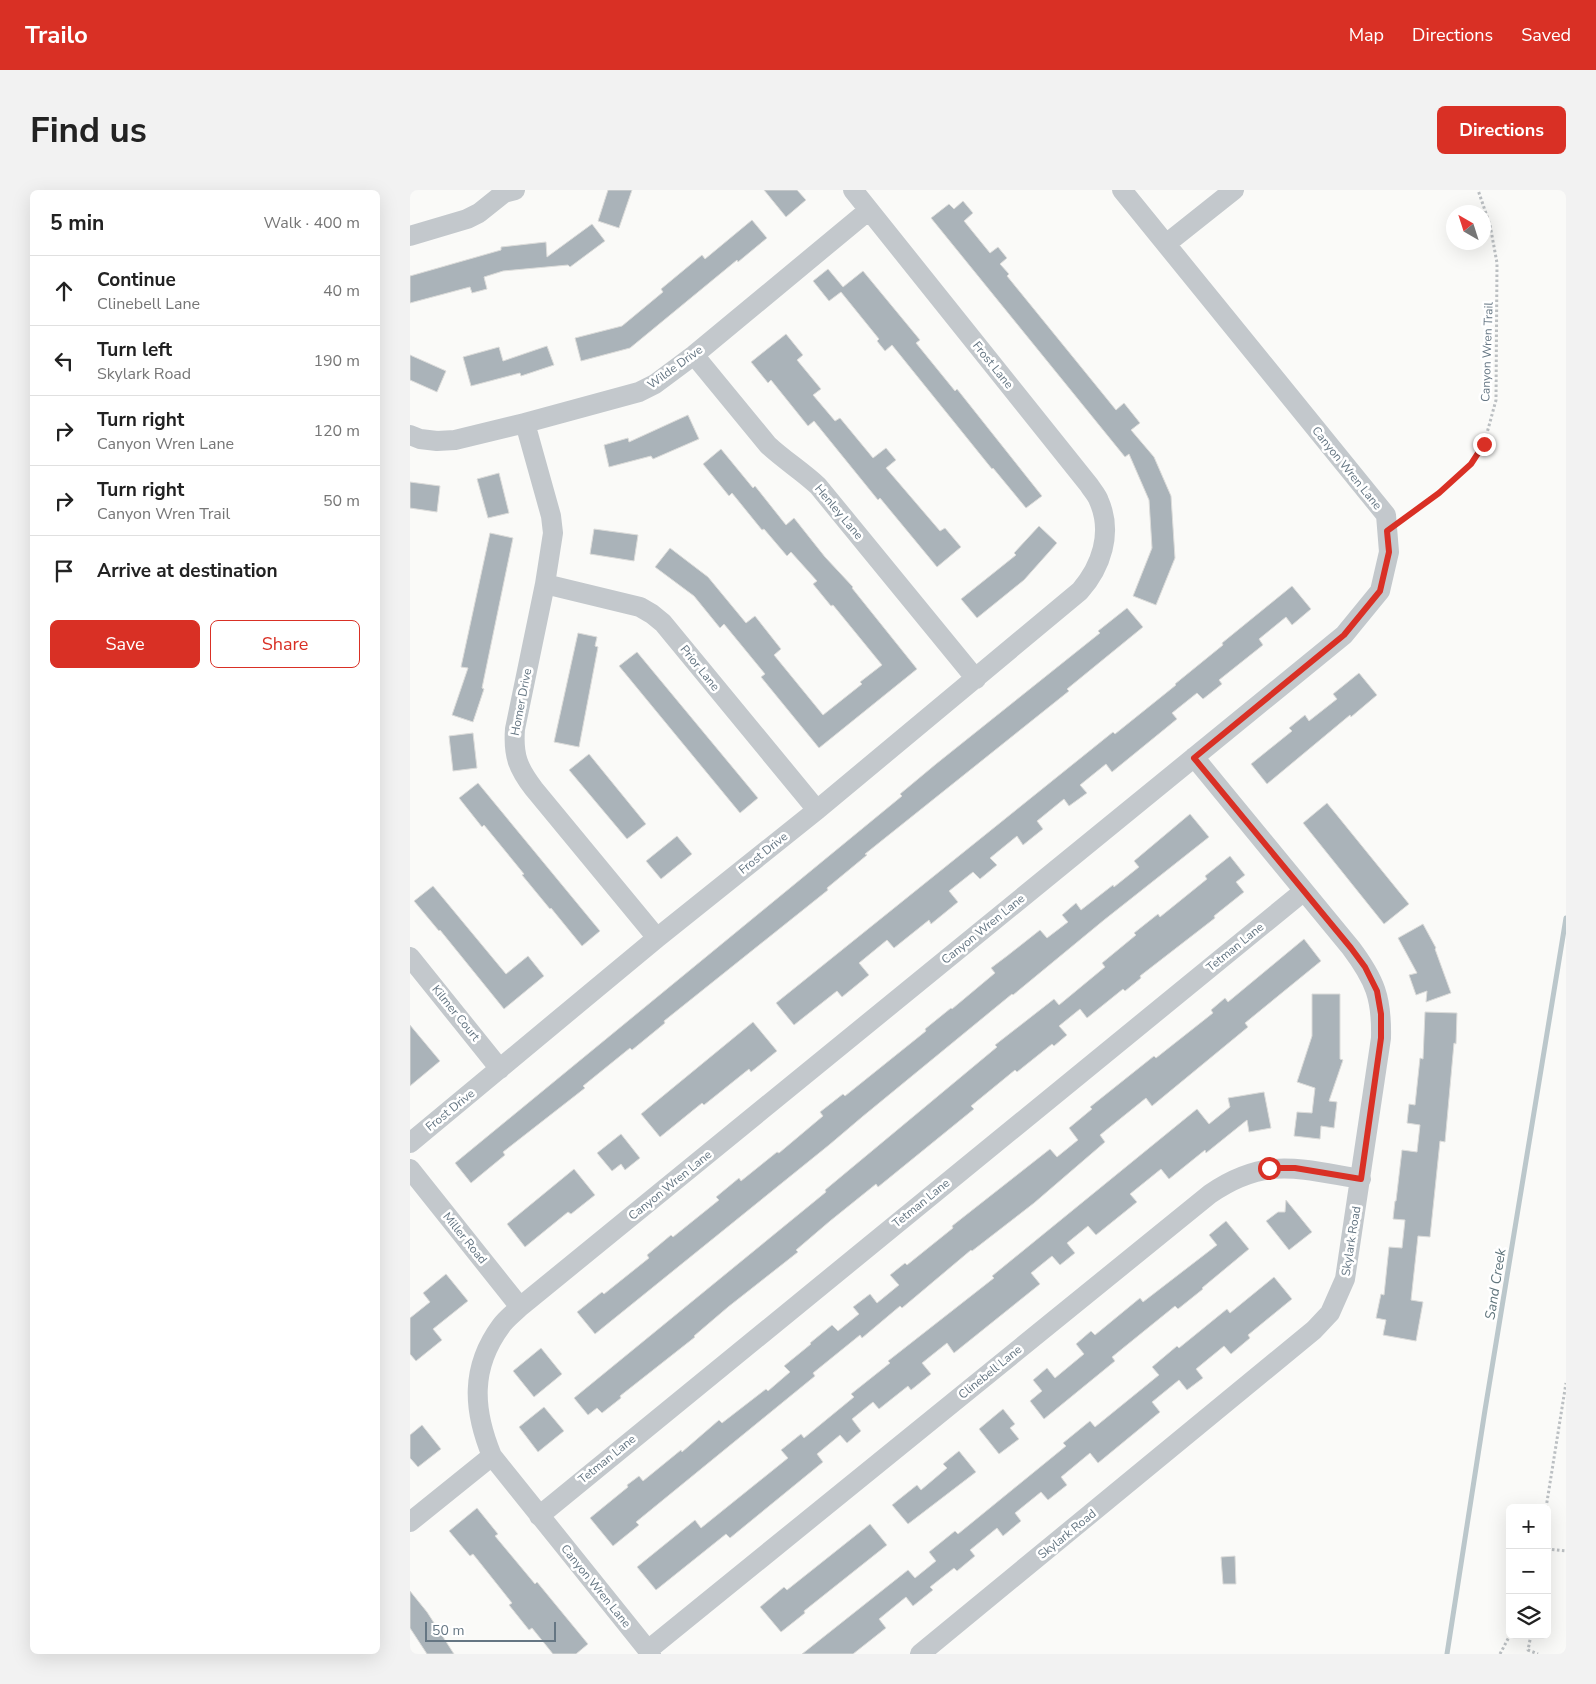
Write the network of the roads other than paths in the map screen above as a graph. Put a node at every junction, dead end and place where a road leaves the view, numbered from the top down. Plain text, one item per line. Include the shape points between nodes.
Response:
1 (516, 190) edge
2 (852, 190) edge
3 (1122, 190) edge
4 (1234, 190) edge
5 (869, 210) junction
6 (410, 236) edge
7 (1166, 244) junction
8 (694, 354) junction
9 (525, 423) junction
10 (410, 435) edge
11 (1102, 551) joint
12 (545, 584) junction
13 (976, 679) junction
14 (1194, 758) junction
15 (817, 810) junction
16 (1304, 891) junction
17 (657, 938) junction
18 (410, 958) edge
19 (500, 1069) junction
20 (410, 1143) edge
21 (410, 1169) edge
22 (1361, 1179) junction
23 (520, 1307) junction
24 (492, 1456) junction
25 (539, 1516) junction
26 (410, 1522) edge
27 (650, 1652) edge
28 (920, 1654) edge

1 - 6 street via 504,193 467,219
2 - 5 street, Frost Lane
3 - 7 street, Canyon Wren Lane
4 - 7 street
5 - 8 street, Wilde Drive
5 - 11 street, Frost Lane via 1089,485 1099,500 1105,519
7 - 14 street, Canyon Wren Lane via 1386,515 1389,552 1380,591 1344,635
8 - 9 street, Wilde Drive via 655,384 639,392
8 - 13 street, Henley Lane via 768,445 818,486
9 - 10 street, Wilde Drive via 455,440 437,441
9 - 12 street, Homer Drive via 551,516 553,533
11 - 13 street, Frost Drive via 1091,578 1080,592
12 - 15 street, Prior Lane via 640,607 663,623
12 - 17 street, Homer Drive via 515,729 513,746 518,763 524,777
13 - 15 street, Frost Drive
14 - 16 street, Skylark Road
14 - 23 street, Canyon Wren Lane
15 - 17 street, Frost Drive
16 - 22 street, Skylark Road via 1365,967 1377,991 1381,1038
16 - 25 street, Tetman Lane
17 - 19 street, Frost Drive
18 - 19 street, Kilmer Court
19 - 20 street, Frost Drive
21 - 23 street, Miller Road
22 - 27 street, Clinebell Lane via 1295,1168 1269,1168 1247,1173 1226,1183
22 - 28 street, Skylark Road via 1345,1279 1330,1313 1314,1330
23 - 24 street, Canyon Wren Lane via 502,1324 490,1343 470,1388
24 - 25 street, Canyon Wren Lane
24 - 26 street
25 - 27 street, Canyon Wren Lane

